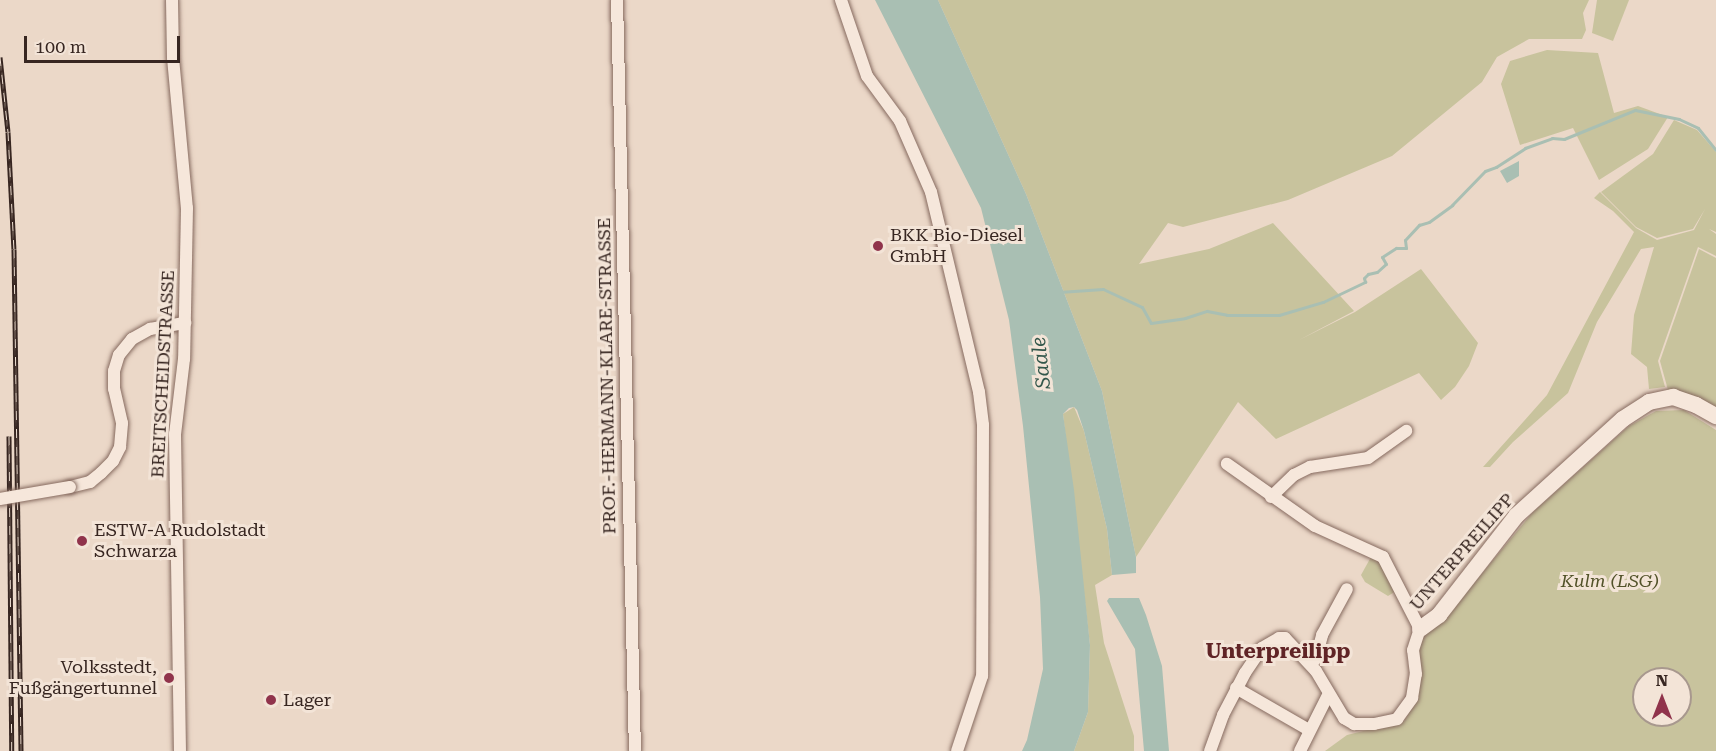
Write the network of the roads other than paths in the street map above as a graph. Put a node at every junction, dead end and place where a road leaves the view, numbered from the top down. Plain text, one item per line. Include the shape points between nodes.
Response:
1 (172, 0) edge
2 (617, 0) edge
3 (841, 0) edge
4 (185, 323) junction
5 (1716, 416) edge
6 (1406, 431) dead end
7 (1227, 464) dead end
8 (1271, 497) junction
9 (0, 499) edge
10 (1347, 589) dead end
11 (1420, 629) junction
12 (1311, 665) junction
13 (1236, 688) junction
14 (1328, 695) junction
15 (1309, 730) junction
16 (180, 751) edge
17 (634, 751) edge
18 (957, 751) edge
19 (1210, 751) edge
20 (1300, 751) edge

1 - 4 street, BREITSCHEIDSTRASSE via 173,58 188,208
2 - 17 street, PROF.-HERMANN-KLARE-STRASSE
3 - 18 street via 867,76 900,121 931,192 980,392 982,676
4 - 9 street, bridge via 150,329 132,339 119,355 114,389 122,423 120,447 101,474 90,482 70,487
4 - 16 street, BREITSCHEIDSTRASSE via 175,434
5 - 11 street, UNTERPREILIPP via 1673,397 1649,402 1623,419 1516,516 1439,615
6 - 8 street via 1368,458 1310,467 1294,475
7 - 8 street, UNTERPREILIPP
8 - 11 street, UNTERPREILIPP via 1338,538 1383,557
10 - 12 street
11 - 14 street, UNTERPREILIPP via 1413,650 1416,674 1412,698 1397,719 1354,724
12 - 13 street, UNTERPREILIPP via 1285,638 1279,638 1263,648
12 - 14 street, UNTERPREILIPP
13 - 15 street
13 - 19 street
14 - 15 street
15 - 20 street

